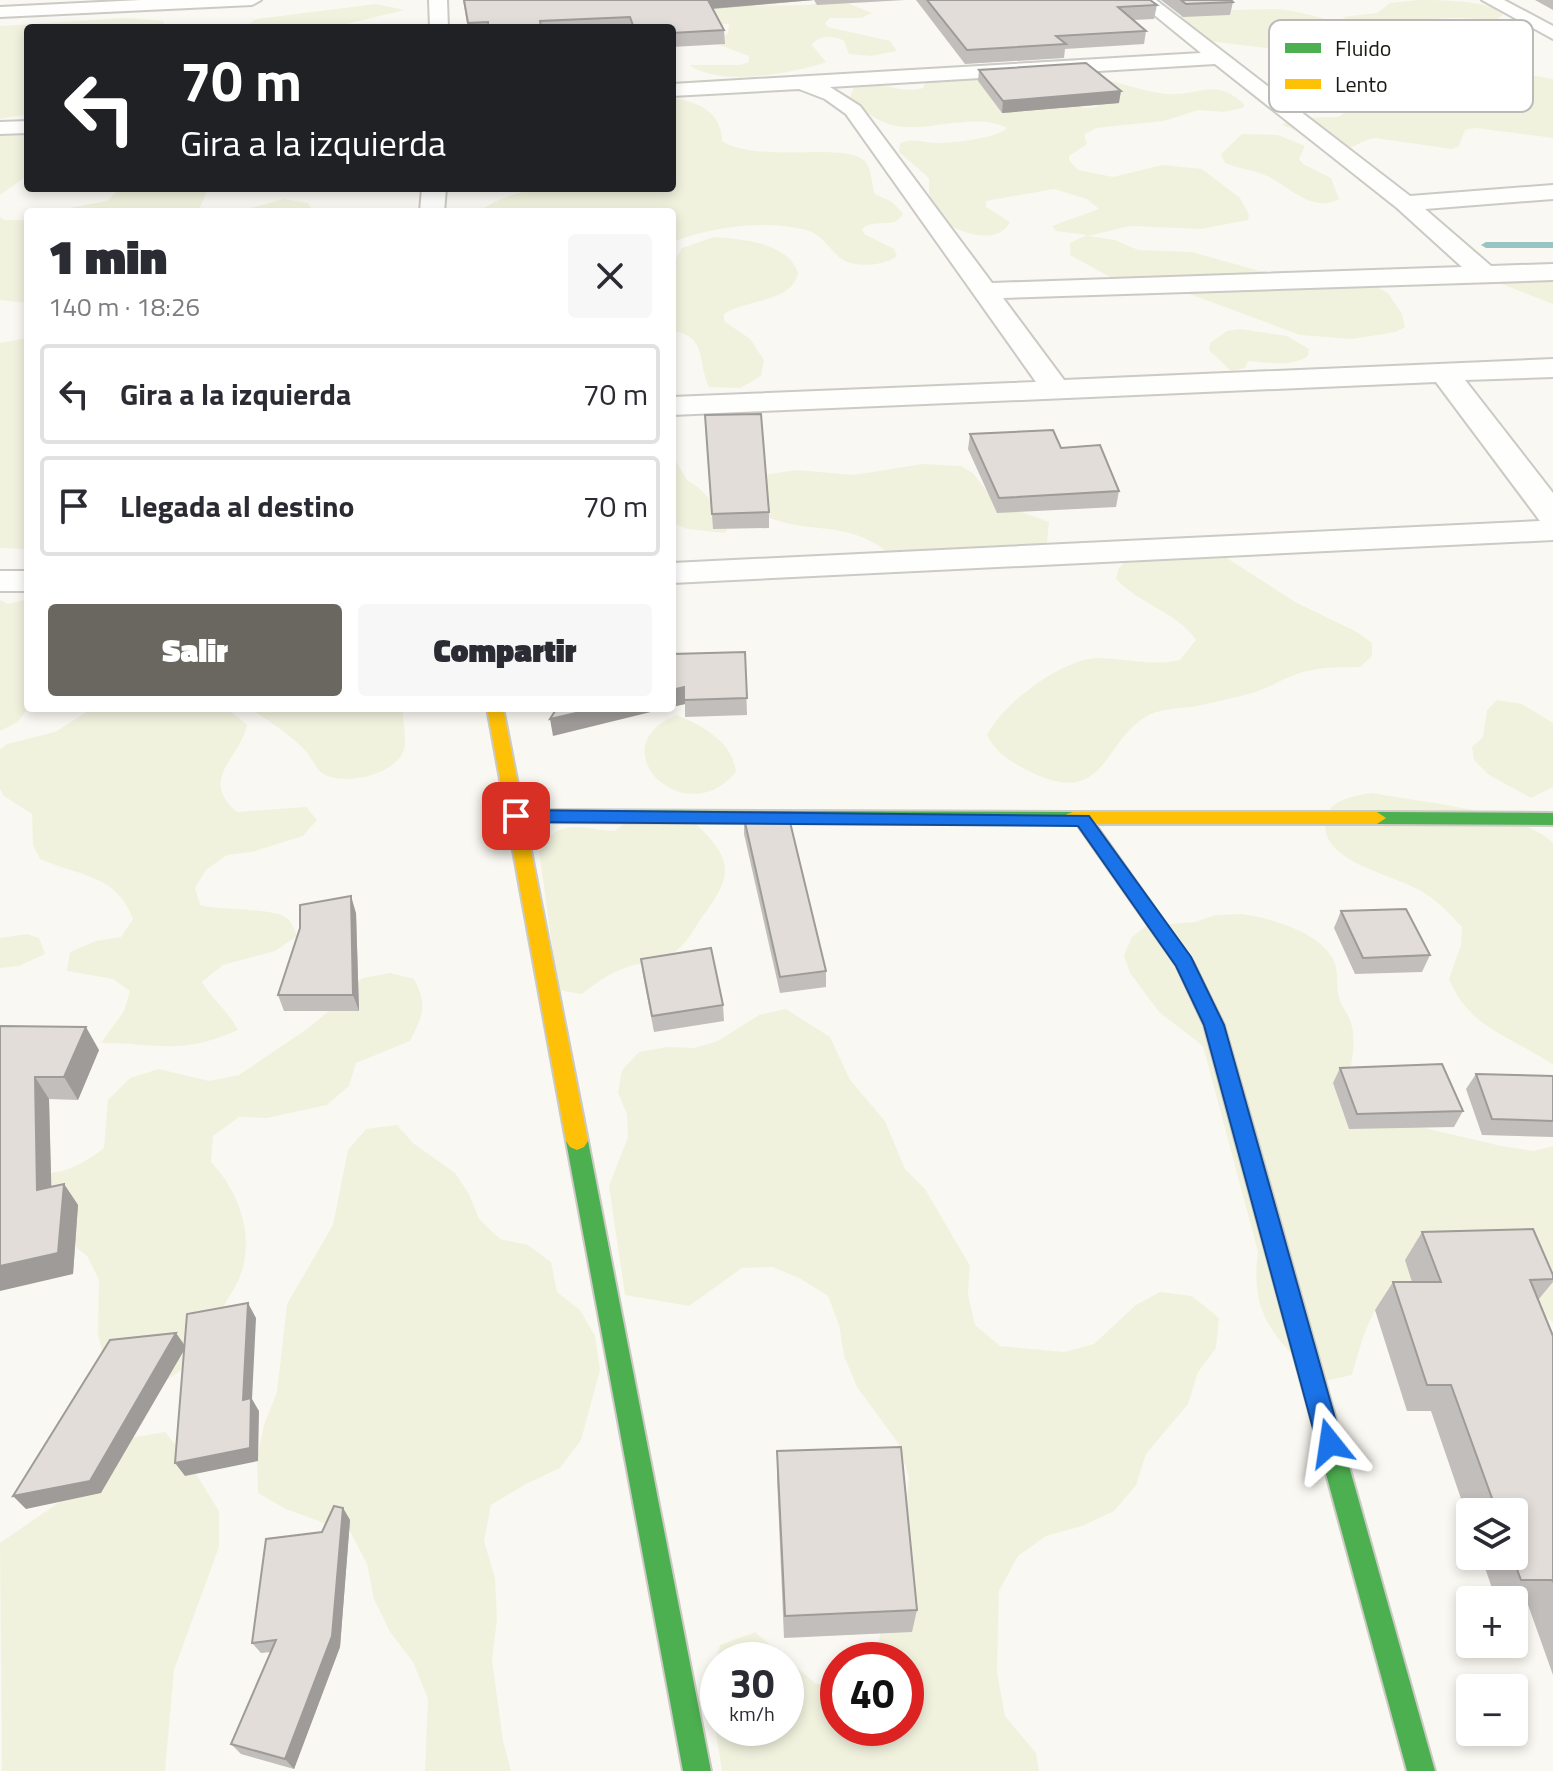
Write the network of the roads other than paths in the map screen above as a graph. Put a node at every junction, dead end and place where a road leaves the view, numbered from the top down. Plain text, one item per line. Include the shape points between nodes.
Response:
1 (252, 0) edge
2 (438, 0) edge
3 (1145, 0) edge
4 (1491, 0) edge
5 (0, 12) edge
6 (1529, 20) edge
7 (1533, 22) edge
8 (439, 24) edge
9 (1553, 33) edge
10 (1220, 58) junction
11 (803, 83) junction
12 (676, 90) edge
13 (1269, 96) edge
14 (1289, 112) edge
15 (24, 127) edge
16 (0, 128) edge
17 (1553, 192) edge
18 (1405, 203) junction
19 (1553, 272) edge
20 (1486, 275) junction
21 (987, 291) junction
22 (1553, 368) edge
23 (1444, 373) junction
24 (1056, 389) junction
25 (676, 406) edge
26 (1553, 515) edge
27 (1553, 530) edge
28 (676, 573) edge
29 (0, 581) edge
30 (24, 581) edge
31 (496, 712) edge
32 (516, 816) junction
33 (1553, 819) edge
34 (1083, 820) junction
35 (697, 1771) edge
36 (1421, 1771) edge

1 - 5 street
2 - 8 street
3 - 10 street
4 - 6 street
7 - 9 street
10 - 11 street
10 - 13 street
11 - 12 street
11 - 21 street via 853,110
14 - 18 street
15 - 16 street
17 - 18 street
18 - 20 street
19 - 20 street
20 - 21 street
21 - 24 street
22 - 23 street
23 - 24 street
23 - 26 street
24 - 25 street
27 - 28 street
29 - 30 street
31 - 32 street
32 - 34 street
32 - 35 street
33 - 34 street
34 - 36 street via 1184,962 1214,1025

